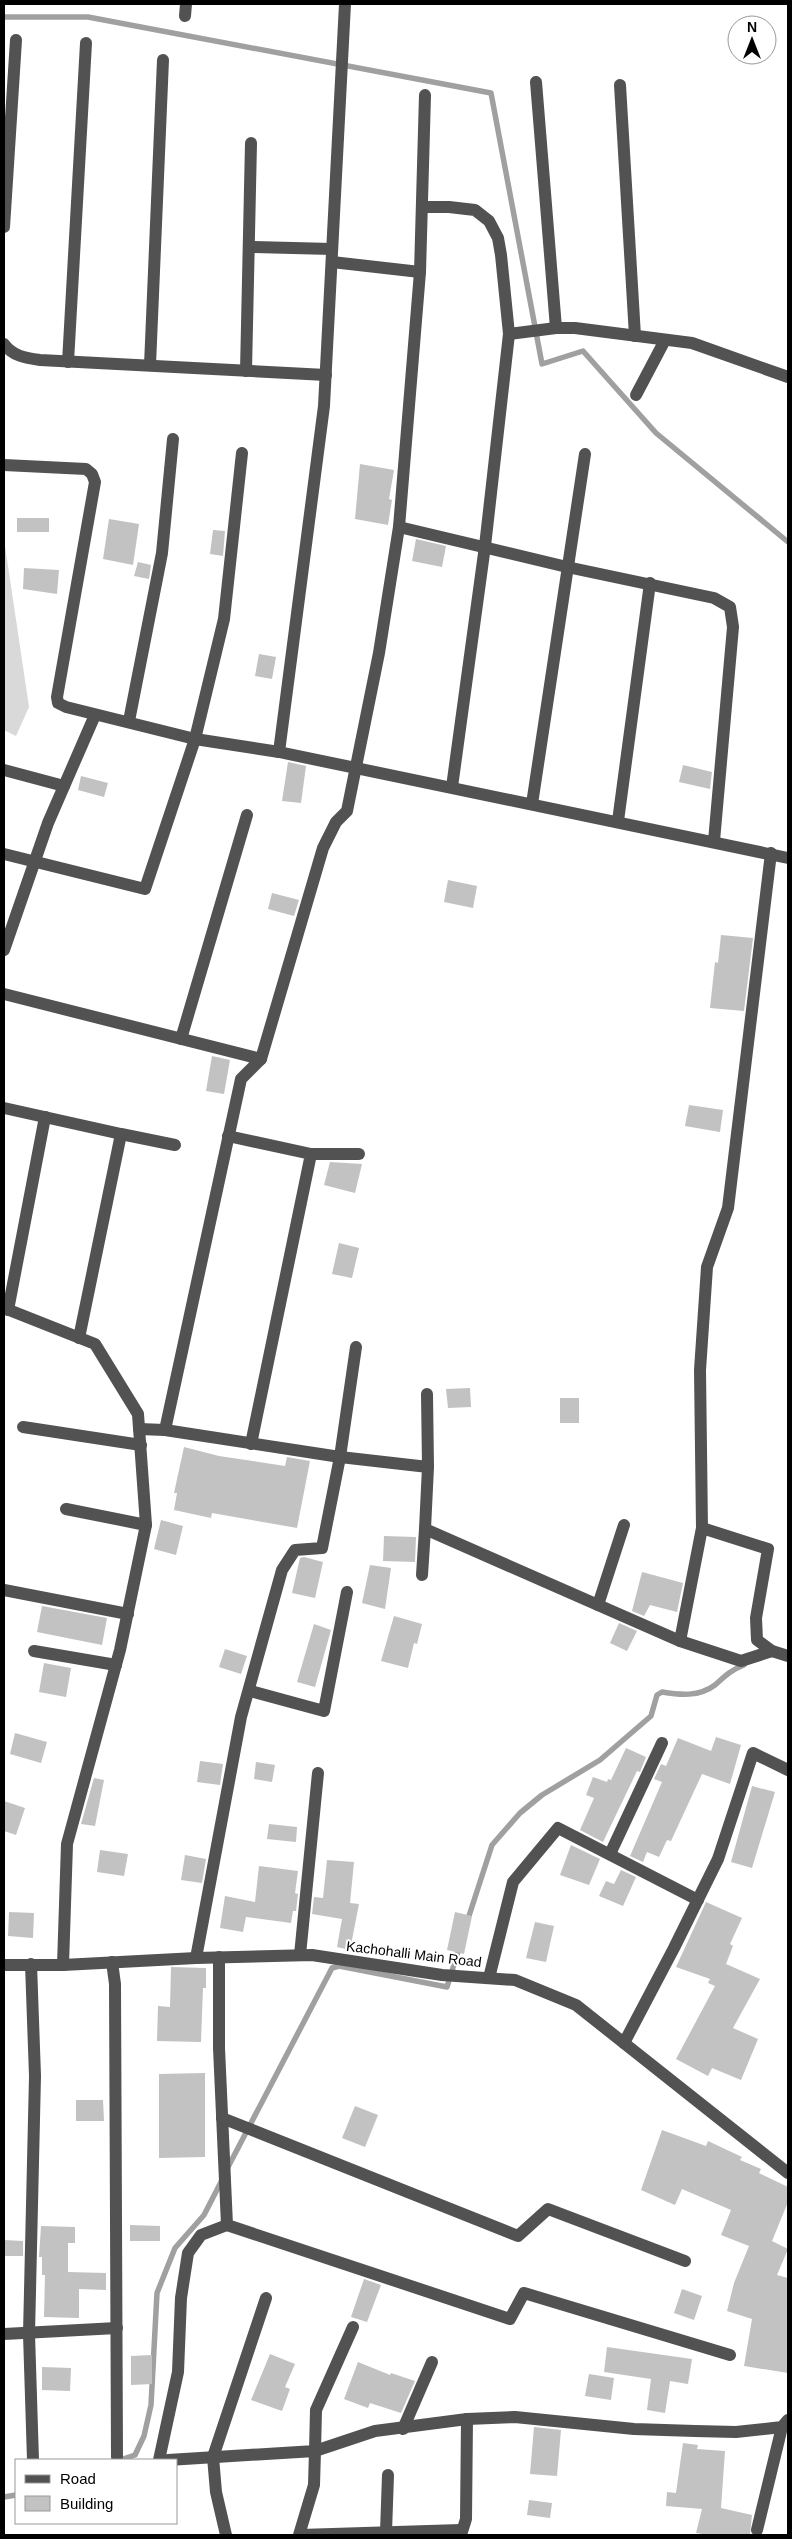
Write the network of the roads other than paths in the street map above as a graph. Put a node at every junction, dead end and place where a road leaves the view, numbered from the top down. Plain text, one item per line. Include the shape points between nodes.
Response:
1 (345, 4) edge
2 (16, 40) dead end
3 (86, 43) dead end
4 (163, 60) dead end
5 (536, 82) dead end
6 (620, 85) dead end
7 (425, 96) dead end
8 (250, 143) dead end
9 (422, 207) junction
10 (4, 227) edge
11 (249, 247) junction
12 (332, 255) junction
13 (420, 272) junction
14 (550, 329) junction
15 (509, 334) junction
16 (635, 336) junction
17 (665, 340) junction
18 (4, 344) edge
19 (68, 362) junction
20 (150, 365) junction
21 (246, 371) junction
22 (326, 375) junction
23 (788, 378) edge
24 (636, 395) dead end
25 (173, 439) dead end
26 (242, 454) dead end
27 (585, 454) dead end
28 (4, 465) edge
29 (398, 527) junction
30 (485, 546) junction
31 (567, 567) junction
32 (650, 583) junction
33 (95, 715) junction
34 (129, 721) junction
35 (195, 739) junction
36 (279, 752) junction
37 (357, 768) junction
38 (4, 770) edge
39 (64, 786) junction
40 (452, 787) junction
41 (532, 804) junction
42 (247, 815) dead end
43 (618, 821) junction
44 (714, 841) junction
45 (771, 853) junction
46 (4, 854) edge
47 (788, 858) edge
48 (34, 862) junction
49 (4, 950) edge
50 (4, 994) edge
51 (181, 1039) junction
52 (261, 1059) junction
53 (4, 1108) edge
54 (44, 1117) junction
55 (121, 1134) junction
56 (228, 1136) junction
57 (175, 1145) dead end
58 (311, 1154) junction
59 (359, 1154) dead end
60 (6, 1309) edge
61 (78, 1338) junction
62 (356, 1347) dead end
63 (427, 1394) dead end
64 (23, 1426) dead end
65 (139, 1429) junction
66 (165, 1430) junction
67 (251, 1444) junction
68 (141, 1445) junction
69 (340, 1457) junction
70 (428, 1467) junction
71 (66, 1508) dead end
72 (146, 1525) junction
73 (624, 1525) dead end
74 (702, 1528) junction
75 (425, 1529) junction
76 (422, 1575) dead end
77 (4, 1590) edge
78 (347, 1592) dead end
79 (598, 1605) junction
80 (128, 1614) junction
81 (680, 1641) junction
82 (34, 1651) dead end
83 (772, 1651) junction
84 (788, 1656) edge
85 (116, 1665) junction
86 (250, 1691) junction
87 (662, 1743) dead end
88 (788, 1770) edge
89 (318, 1772) dead end
90 (610, 1854) junction
91 (698, 1900) junction
92 (300, 1954) junction
93 (219, 1957) junction
94 (196, 1958) junction
95 (112, 1962) junction
96 (31, 1964) junction
97 (4, 1965) edge
98 (63, 1965) junction
99 (489, 1978) junction
100 (624, 2043) junction
101 (222, 2118) junction
102 (788, 2173) edge
103 (227, 2224) junction
104 (685, 2261) dead end
105 (266, 2298) dead end
106 (353, 2327) dead end
107 (117, 2328) junction
108 (4, 2334) edge
109 (29, 2334) junction
110 (730, 2355) dead end
111 (432, 2362) dead end
112 (467, 2419) junction
113 (785, 2423) edge
114 (403, 2428) junction
115 (315, 2451) junction
116 (117, 2458) dead end
117 (213, 2458) junction
118 (34, 2459) edge
119 (159, 2459) edge
120 (178, 2460) edge
121 (388, 2475) dead end
122 (757, 2530) dead end
123 (386, 2532) junction
124 (461, 2532) edge
125 (226, 2535) edge
126 (300, 2535) edge

1 - 12 street
2 - 10 street
3 - 19 street
4 - 20 street
5 - 14 street
6 - 16 street
7 - 9 street
8 - 11 street
9 - 13 street
9 - 15 street via 475,210 489,221 498,238
11 - 12 street
11 - 21 street
12 - 13 street
12 - 22 street
13 - 29 street
14 - 15 street
14 - 16 street via 575,328
15 - 30 street
16 - 17 street
17 - 23 street via 692,343
17 - 24 street
18 - 19 street via 10,352 25,358
19 - 20 street
20 - 21 street
21 - 22 street
22 - 36 street
25 - 34 street via 162,553
26 - 35 street via 224,619
27 - 31 street
28 - 33 street via 86,470 95,482 57,697 58,703 66,707
29 - 30 street
29 - 37 street
30 - 31 street
30 - 40 street
31 - 32 street
31 - 41 street
32 - 43 street
32 - 44 street via 714,598 730,607 733,627
33 - 34 street
33 - 39 street
34 - 35 street
35 - 36 street
35 - 48 street via 145,889
36 - 37 street
37 - 40 street
37 - 52 street via 347,811 336,822 323,848
38 - 39 street
39 - 48 street
40 - 41 street
41 - 43 street
42 - 51 street
43 - 44 street
44 - 45 street
45 - 47 street
45 - 74 street via 728,1208 707,1267 700,1370
46 - 48 street
48 - 49 street
50 - 51 street
51 - 52 street
52 - 56 street via 241,1079
53 - 54 street
54 - 55 street
54 - 60 street
55 - 57 street
55 - 61 street
56 - 58 street
56 - 66 street
58 - 59 street
58 - 67 street
60 - 61 street
61 - 65 street via 95,1344 138,1414
62 - 69 street
63 - 70 street
64 - 68 street
65 - 66 street
65 - 68 street
66 - 67 street
67 - 69 street
68 - 72 street
69 - 70 street
69 - 86 street via 322,1548 294,1550 282,1570
70 - 75 street
71 - 72 street
72 - 80 street
73 - 79 street
74 - 81 street
74 - 83 street via 768,1549 756,1618 757,1640
75 - 76 street
75 - 79 street
77 - 80 street
78 - 86 street via 324,1711
79 - 81 street
80 - 85 street
81 - 83 street via 741,1661
82 - 85 street
83 - 84 street
85 - 98 street via 67,1844
86 - 94 street via 241,1717
87 - 90 street
88 - 91 street via 753,1753 718,1859
89 - 92 street
90 - 91 street
90 - 99 street via 558,1828 513,1882
91 - 100 street
92 - 93 street, Kachohalli Main Road
92 - 99 street, Kachohalli Main Road via 442,1975
93 - 94 street, Kachohalli Main Road
93 - 101 street
94 - 95 street, Kachohalli Main Road
95 - 98 street, Kachohalli Main Road
95 - 107 street via 115,1984
96 - 97 street, Kachohalli Main Road
96 - 98 street, Kachohalli Main Road
96 - 109 street via 35,2076
99 - 100 street, Kachohalli Main Road via 515,1980 576,2004
100 - 102 street, Kachohalli Main Road
101 - 103 street
101 - 104 street via 518,2236 548,2210
103 - 110 street via 510,2320 524,2293
103 - 119 street via 201,2235 188,2252 181,2298 178,2372
105 - 117 street
106 - 115 street via 316,2410
107 - 109 street
107 - 116 street
108 - 109 street
109 - 118 street
111 - 114 street
112 - 113 street via 515,2417 634,2429 736,2432
112 - 114 street
112 - 124 street via 466,2519
113 - 122 street
114 - 115 street via 376,2431
115 - 117 street
115 - 126 street via 314,2485
117 - 120 street
117 - 125 street via 216,2492
121 - 123 street
123 - 124 street
123 - 126 street

